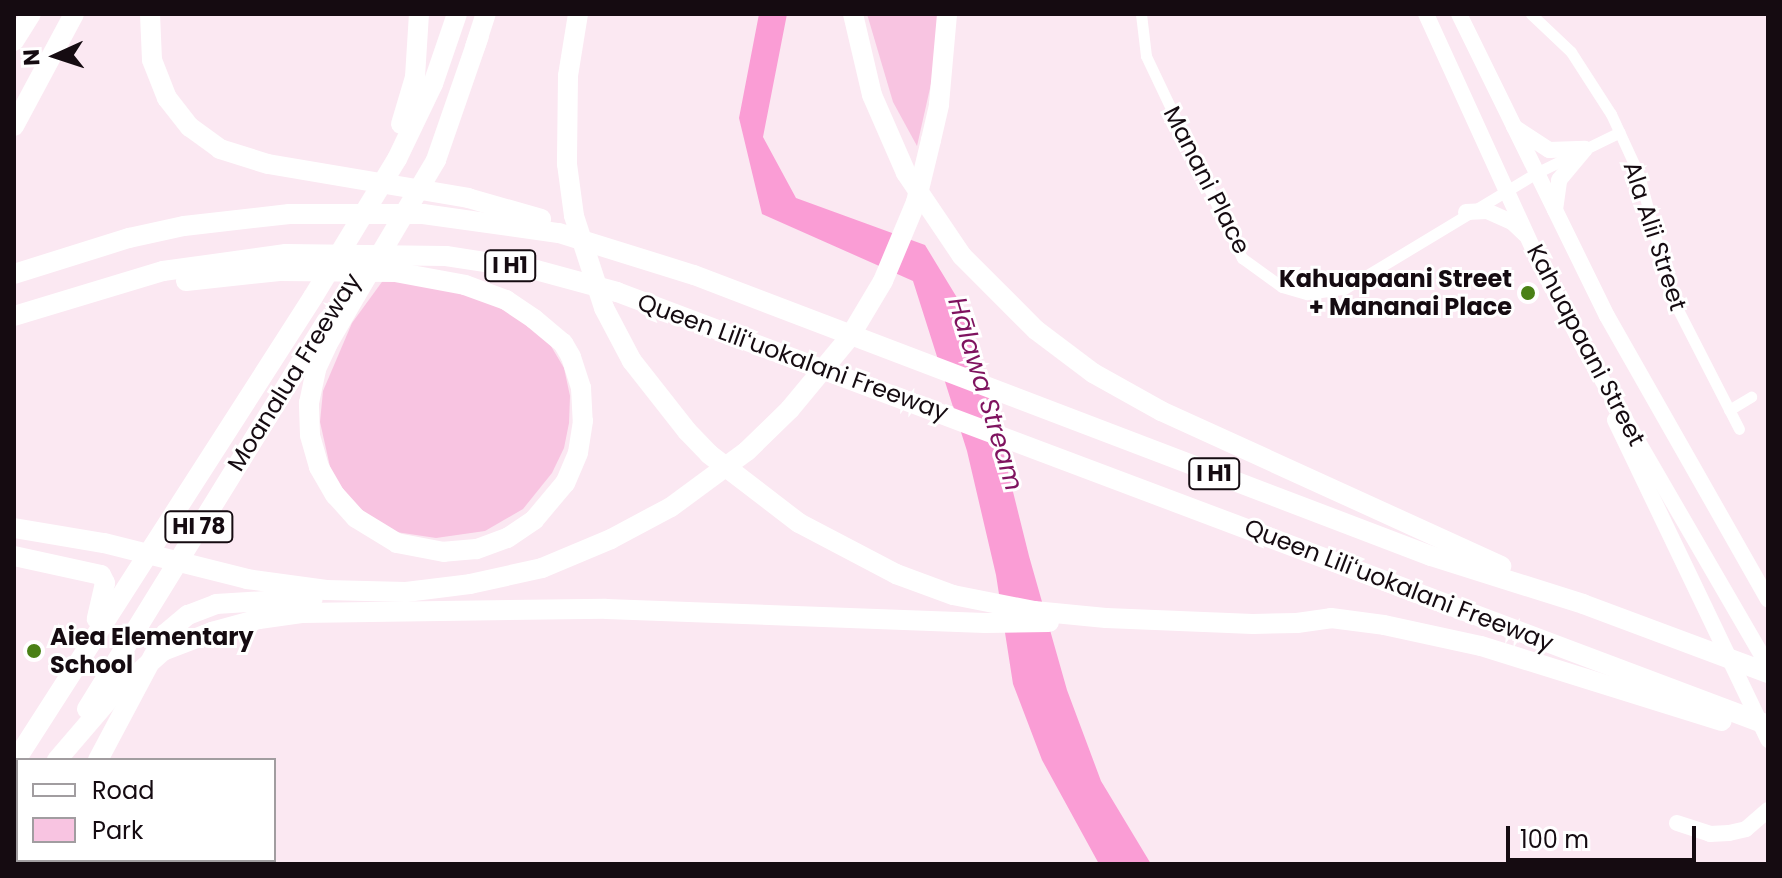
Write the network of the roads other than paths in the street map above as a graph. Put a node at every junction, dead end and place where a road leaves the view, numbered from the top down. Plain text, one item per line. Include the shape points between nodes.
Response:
1 (31, 14) edge
2 (74, 14) edge
3 (150, 14) edge
4 (419, 14) edge
5 (457, 14) edge
6 (486, 14) edge
7 (853, 14) edge
8 (947, 14) edge
9 (1141, 14) edge
10 (1426, 14) edge
11 (1459, 14) edge
12 (1531, 14) edge
13 (577, 18) edge
14 (14, 41) edge
15 (14, 126) edge
16 (1512, 126) junction
17 (1620, 132) junction
18 (1585, 149) junction
19 (391, 160) junction
20 (1536, 173) junction
21 (1506, 191) junction
22 (1555, 210) junction
23 (1466, 212) junction
24 (1527, 236) junction
25 (646, 258) junction
26 (14, 274) edge
27 (350, 295) junction
28 (68, 297) junction
29 (14, 316) edge
30 (1586, 352) junction
31 (1751, 397) dead end
32 (1729, 410) junction
33 (1739, 429) dead end
34 (14, 528) edge
35 (14, 556) edge
36 (406, 592) junction
37 (1768, 599) edge
38 (1583, 604) junction
39 (1056, 617) junction
40 (92, 638) junction
41 (1768, 666) edge
42 (1768, 673) edge
43 (1768, 725) edge
44 (1768, 737) edge
45 (18, 754) edge
46 (58, 758) edge
47 (59, 758) edge
48 (99, 758) edge
49 (1768, 810) edge
50 (1677, 823) dead end

1 - 14 highway
2 - 15 highway
3 - 25 highway via 152,60 167,98 190,127 220,149 268,164 499,205
4 - 19 highway via 409,106
5 - 19 highway via 433,84
6 - 27 highway via 430,161
7 - 38 highway via 872,95 906,173 962,256 1036,330 1093,373 1161,411
8 - 36 highway via 939,104 916,202 883,281 849,338 790,409 747,451 671,507 611,539 542,568
9 - 23 street, Manani Place via 1146,56 1242,258 1282,287 1307,294 1344,289
10 - 21 main road, Kahuapaani Street
11 - 16 main road, Kahuapaani Street
12 - 17 street, Ala Alii Street via 1576,59
13 - 39 highway via 566,131 574,216 604,308 648,384 709,454 799,523 896,574 953,595
16 - 18 main road via 1549,150
16 - 20 main road, Kahuapaani Street
17 - 18 street, Manani Place
17 - 32 street, Ala Alii Street via 1639,175 1672,298
18 - 20 street, Manani Place
18 - 22 main road via 1559,180
19 - 40 highway, Moanalua Freeway / HI 78
20 - 21 street, Manani Place
20 - 22 main road, Kahuapaani Street
21 - 23 street, Manani Place
21 - 24 main road, Kahuapaani Street
22 - 37 main road, Kahuapaani Street via 1607,316
23 - 24 main road via 1500,215
24 - 30 main road, Kahuapaani Street
25 - 26 highway, Queen Liliʻuokalani Freeway / I H1 via 520,225 423,214 334,212 184,226
25 - 38 highway, Queen Liliʻuokalani Freeway / I H1 via 1431,556
27 - 28 highway via 316,369 309,403 314,451 340,501 383,536 428,551 492,544 534,520 556,496 575,460 583,421 581,388 563,343 506,300 465,285 395,272 337,271 233,275
27 - 46 highway, Moanalua Freeway / HI 78
28 - 29 highway, Queen Liliʻuokalani Freeway / I H1
28 - 43 highway, Queen Liliʻuokalani Freeway / I H1 via 163,271 320,251 446,256 536,270 617,292 934,409
30 - 41 main road, Kahuapaani Street
30 - 44 main road via 1636,470
31 - 32 street
32 - 33 street, Ala Alii Street
34 - 36 highway via 104,543 247,579 326,590
35 - 40 highway via 101,575 105,590
36 - 48 highway via 246,600 188,615 165,634
38 - 42 highway, Queen Liliʻuokalani Freeway / I H1
39 - 44 highway via 1253,624 1331,618 1481,646
39 - 47 highway via 985,623 606,609 302,613 259,619 163,651 111,697
40 - 45 highway, Moanalua Freeway / HI 78
49 - 50 main road via 1746,829 1729,833 1710,834

